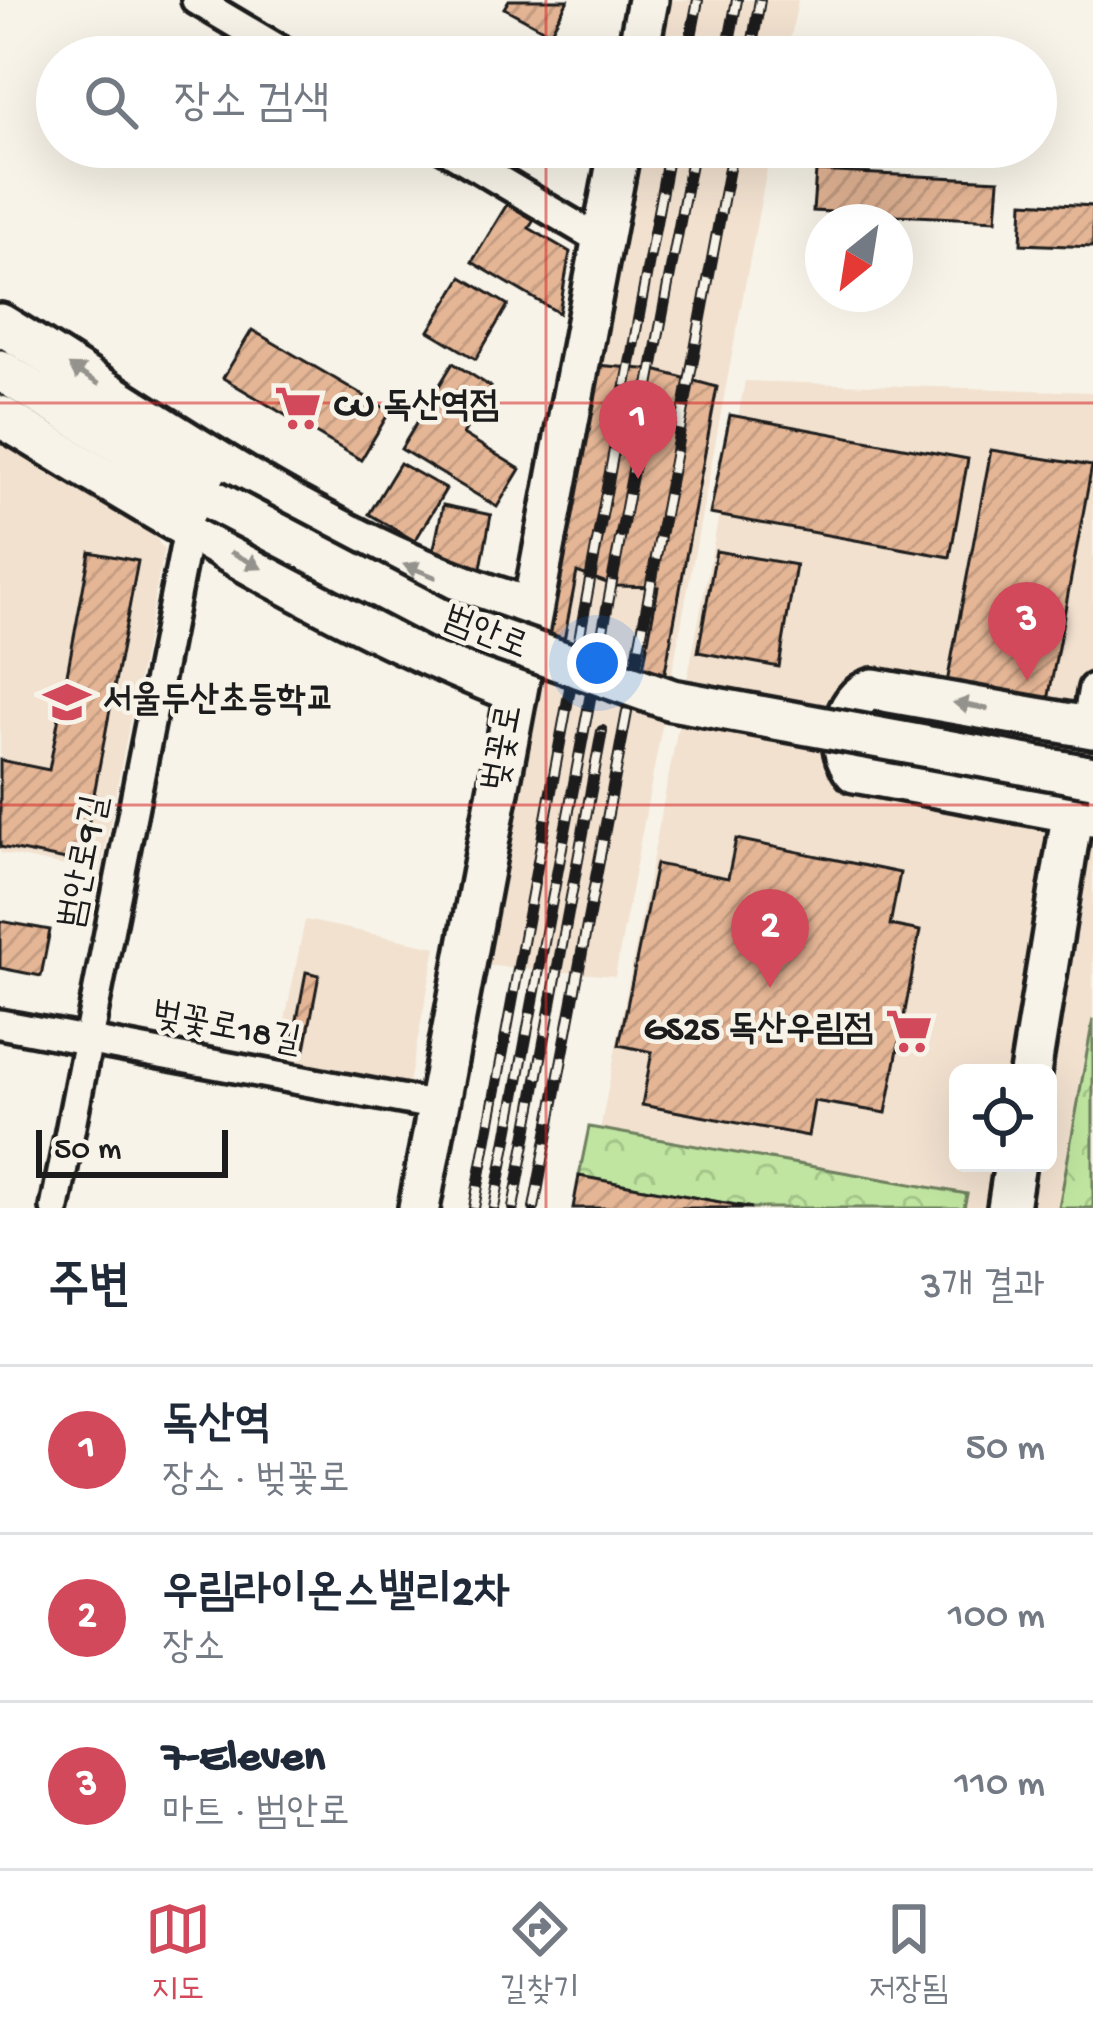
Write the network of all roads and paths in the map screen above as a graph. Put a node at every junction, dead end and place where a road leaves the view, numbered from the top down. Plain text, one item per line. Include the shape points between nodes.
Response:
1 (196, 0) edge
2 (648, 0) edge
3 (257, 36) edge
4 (641, 36) edge
5 (478, 168) edge
6 (616, 168) edge
7 (602, 242) junction
8 (0, 324) edge
9 (0, 370) edge
10 (0, 416) edge
11 (201, 515) junction
12 (531, 608) junction
13 (516, 692) junction
14 (1091, 715) edge
15 (1093, 777) edge
16 (1083, 814) edge
17 (0, 1024) edge
18 (88, 1040) junction
19 (1032, 1064) edge
20 (438, 1106) junction
21 (1014, 1172) edge
22 (55, 1208) edge
23 (419, 1208) edge
24 (1008, 1208) edge

1 - 3 street
2 - 4 main road
5 - 7 street
6 - 7 main road, 벚꽃로
7 - 12 main road, 벚꽃로
12 -> 8 main road via 386,555
9 - 11 main road, 범안로
10 - 11 main road
11 -> 13 main road via 447,666
11 - 15 main road, 범안로, bridge via 440,619 650,693
11 - 18 street, 범안로9길
12 - 13 main road, 벚꽃로
13 - 20 main road, 벚꽃로
14 - 16 main road
14 -> 16 main road via 873,688 850,709 842,747 855,772
16 - 19 main road
17 - 18 street, 벚꽃로18길
18 - 20 street, 벚꽃로18길
18 - 22 street, 범안로9길
20 - 23 main road, 벚꽃로
21 - 24 main road

